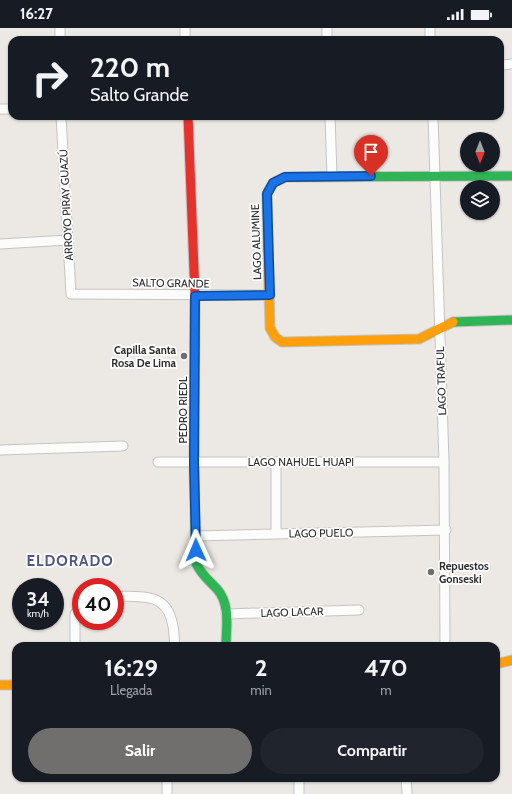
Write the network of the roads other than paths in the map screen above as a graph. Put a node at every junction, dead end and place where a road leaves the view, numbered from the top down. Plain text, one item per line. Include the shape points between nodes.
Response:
1 (61, 120) edge
2 (188, 120) edge
3 (330, 120) edge
4 (433, 120) edge
5 (332, 176) junction
6 (435, 176) junction
7 (512, 176) edge
8 (68, 240) junction
9 (0, 244) edge
10 (71, 294) joint
11 (270, 295) junction
12 (195, 296) junction
13 (512, 320) edge
14 (440, 327) junction
15 (123, 446) dead end
16 (0, 450) edge
17 (158, 462) dead end
18 (194, 462) junction
19 (276, 462) junction
20 (444, 462) junction
21 (446, 530) junction
22 (276, 534) junction
23 (196, 536) junction
24 (124, 596) edge
25 (359, 610) dead end
26 (226, 614) junction
27 (76, 630) edge
28 (75, 642) edge
29 (174, 642) edge
30 (226, 642) edge
31 (445, 642) edge
32 (512, 660) edge
33 (500, 663) edge
34 (0, 684) edge
35 (12, 685) edge
36 (167, 782) edge
37 (299, 782) edge
38 (406, 782) edge
39 (167, 794) edge
40 (299, 794) edge
41 (407, 794) edge

1 - 8 street, ARROYO PIRAY GUAZÚ
2 - 12 street, PEDRO RIEDL
3 - 5 street
4 - 6 street, LAGO TRAFUL
5 - 6 street
5 - 11 street, LAGO ALUMINE via 285,177 273,183 267,194
6 - 7 street
6 - 14 street, LAGO TRAFUL
8 - 9 street
8 - 10 street, ARROYO PIRAY GUAZÚ
10 - 12 street, SALTO GRANDE
11 - 12 street, SALTO GRANDE
11 - 14 street, LAGO ALUMINE via 270,328 275,337 282,342 419,339
12 - 18 street, PEDRO RIEDL
13 - 14 street via 455,322
14 - 20 street, LAGO TRAFUL
15 - 16 street
17 - 18 street, LAGO NAHUEL HUAPI
18 - 19 street, LAGO NAHUEL HUAPI
18 - 23 street, PEDRO RIEDL
19 - 20 street, LAGO NAHUEL HUAPI
19 - 22 street
20 - 21 street, LAGO TRAFUL
21 - 22 street, LAGO PUELO
21 - 31 street, LAGO TRAFUL
22 - 23 street, LAGO PUELO
23 - 26 street, PEDRO RIEDL via 196,563 199,572 221,593 226,603
24 - 29 street via 151,598 162,602 168,610
25 - 26 street, LAGO LACAR
26 - 30 street, PEDRO RIEDL
27 - 28 street
32 - 33 street
34 - 35 street
36 - 39 street
37 - 40 street
38 - 41 street

